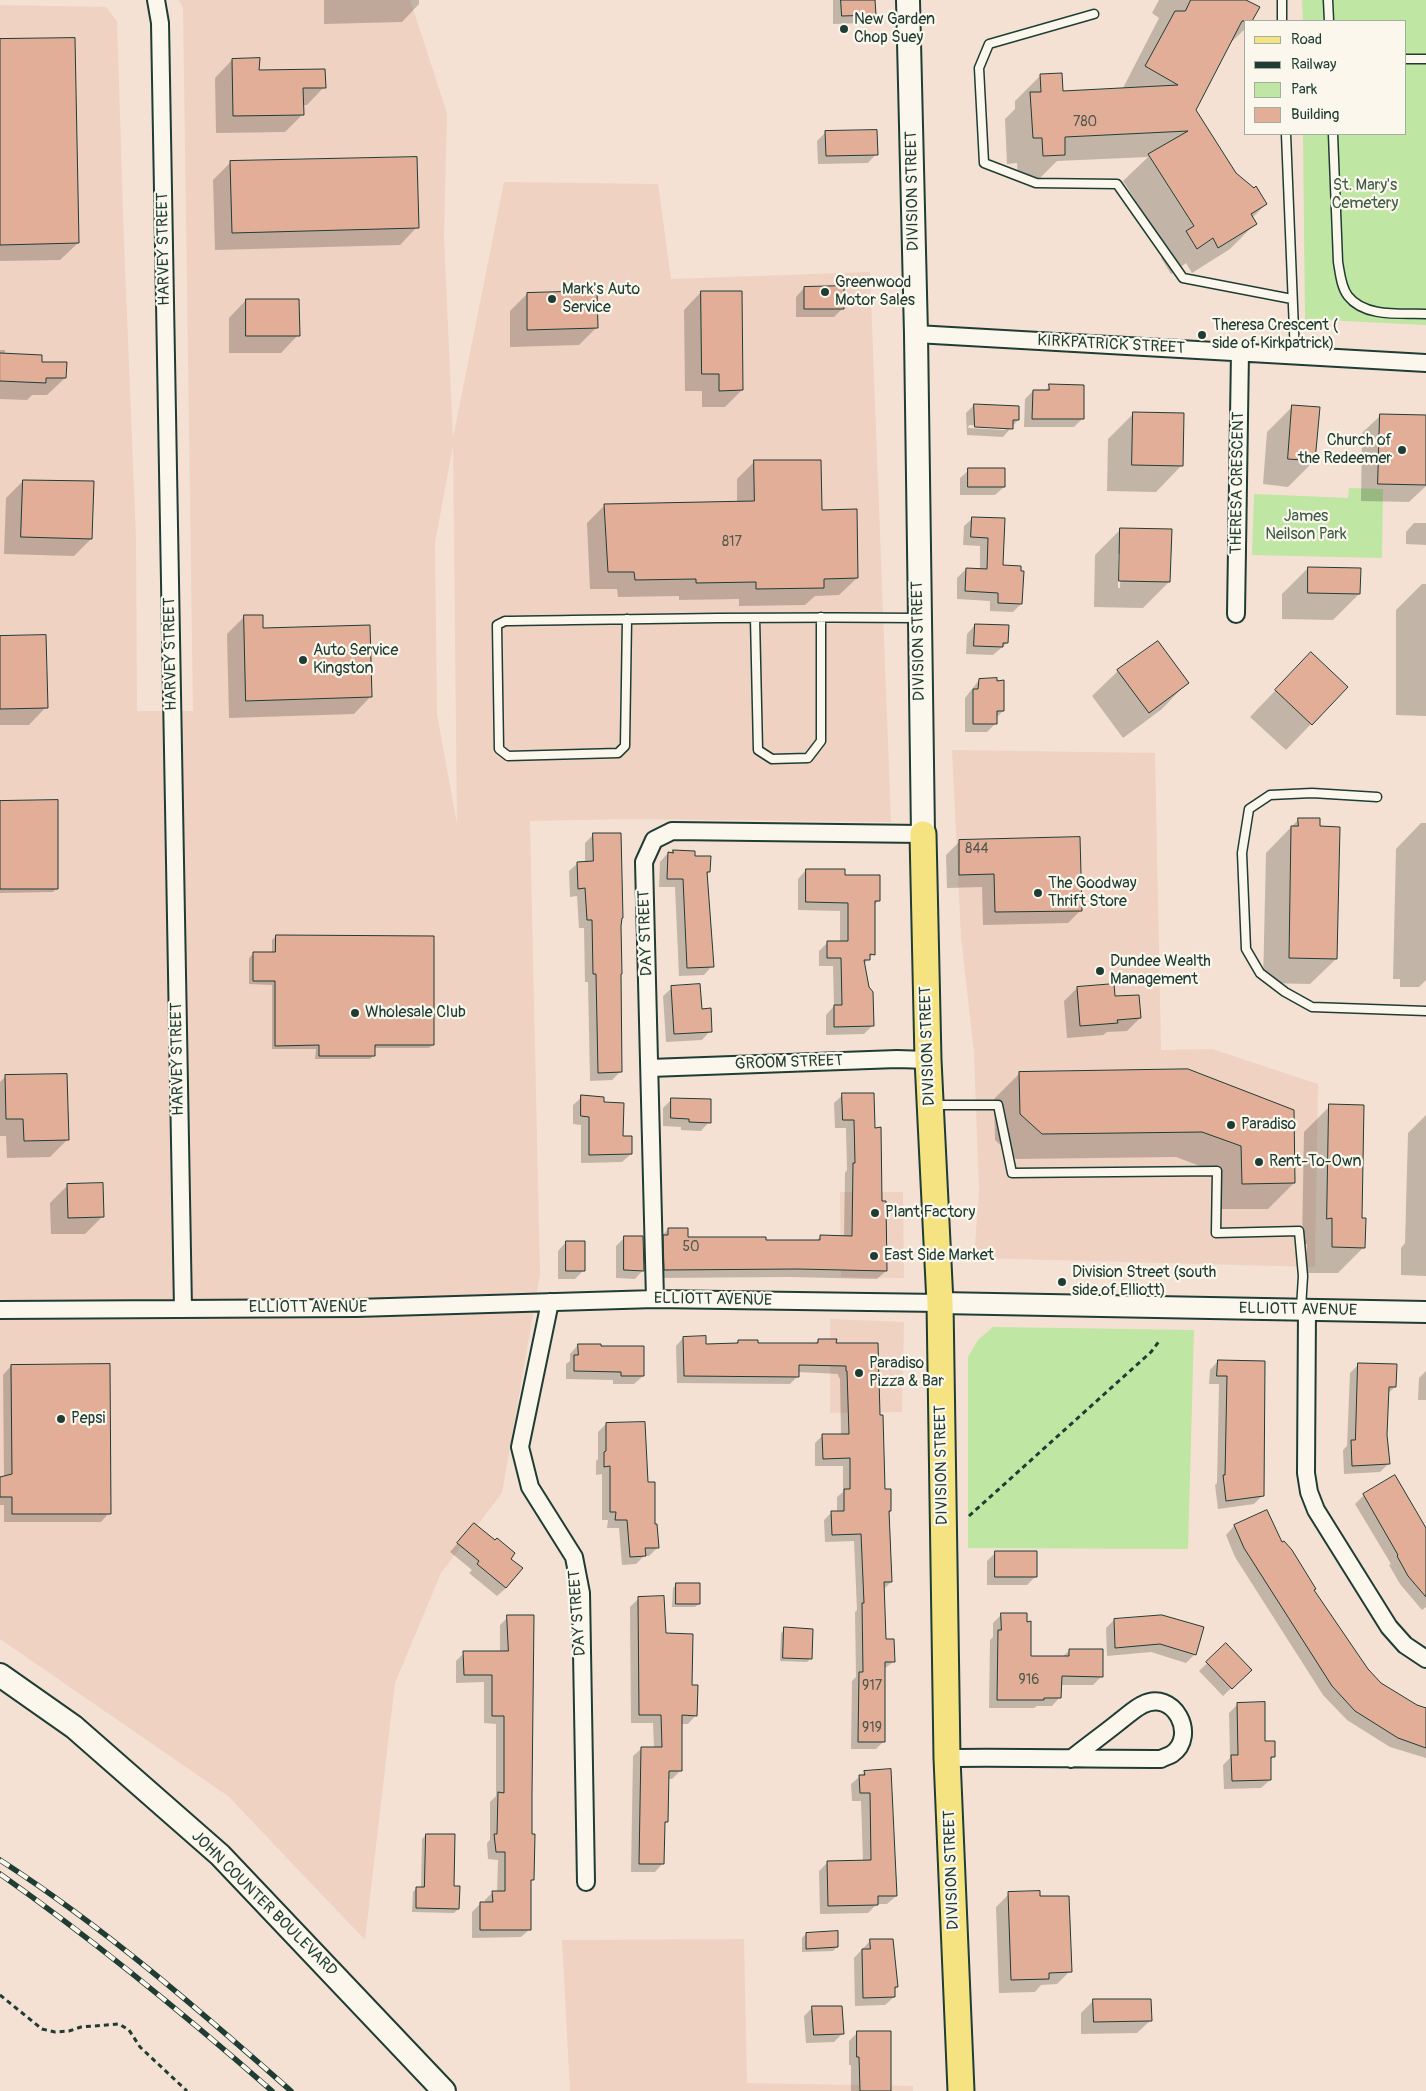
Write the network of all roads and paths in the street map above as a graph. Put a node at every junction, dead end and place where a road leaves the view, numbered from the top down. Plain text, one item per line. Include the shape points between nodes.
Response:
1 (156, 0) edge
2 (908, 0) edge
3 (1282, 0) edge
4 (1328, 0) edge
5 (1094, 14) dead end
6 (1282, 20) edge
7 (1329, 20) edge
8 (1406, 59) edge
9 (1426, 59) edge
10 (1286, 135) edge
11 (1333, 135) edge
12 (1292, 298) junction
13 (1426, 314) edge
14 (916, 334) junction
15 (1240, 352) junction
16 (1294, 355) junction
17 (1426, 362) edge
18 (1236, 614) dead end
19 (821, 617) junction
20 (755, 618) junction
21 (919, 618) junction
22 (627, 619) junction
23 (1377, 797) dead end
24 (923, 834) junction
25 (1426, 1011) edge
26 (928, 1060) junction
27 (650, 1068) junction
28 (930, 1105) junction
29 (655, 1299) junction
30 (550, 1302) junction
31 (940, 1303) junction
32 (182, 1308) junction
33 (0, 1310) edge
34 (1304, 1310) junction
35 (1426, 1312) edge
36 (1160, 1340) dead end
37 (969, 1516) dead end
38 (1426, 1659) edge
39 (0, 1675) edge
40 (947, 1758) junction
41 (1071, 1759) junction
42 (586, 1882) dead end
43 (0, 1995) edge
44 (187, 2091) edge
45 (444, 2091) edge
46 (961, 2091) edge

1 - 32 street, HARVEY STREET via 160,33
2 - 14 main road, DIVISION STREET
3 - 6 lane
4 - 7 lane
5 - 12 lane via 989,44 979,68 984,163 1036,183 1117,184 1184,278
8 - 9 lane
10 - 12 lane
11 - 13 lane via 1338,262 1348,296 1377,312
12 - 16 lane
14 - 15 street, KIRKPATRICK STREET
14 - 21 main road, DIVISION STREET
15 - 16 street, KIRKPATRICK STREET
15 - 18 street, THERESA CRESCENT
16 - 17 street, KIRKPATRICK STREET
19 - 20 lane
19 - 20 lane via 821,742 808,758 772,759 758,750
19 - 21 lane
20 - 22 lane
21 - 24 main road, DIVISION STREET
22 - 22 lane via 505,621 497,625 499,749 508,756 618,753 625,746
23 - 25 lane via 1312,793 1270,795 1249,809 1242,853 1246,948 1260,973 1285,992 1312,1006
24 - 26 main road, DIVISION STREET
24 - 27 street, DAY STREET via 672,831 654,840 644,862
26 - 27 street, GROOM STREET
26 - 28 main road, DIVISION STREET
27 - 29 street, DAY STREET
28 - 31 main road, DIVISION STREET
28 - 34 lane via 998,1106 1012,1173 1217,1171 1216,1233 1299,1230
29 - 30 street, ELLIOTT AVENUE
29 - 31 street, ELLIOTT AVENUE
30 - 32 street, ELLIOTT AVENUE via 356,1308
30 - 42 street, DAY STREET via 520,1446 530,1487 574,1557 580,1593
31 - 34 street, ELLIOTT AVENUE
31 - 40 main road, DIVISION STREET
32 - 33 street, ELLIOTT AVENUE
34 - 35 street, ELLIOTT AVENUE
34 - 38 street via 1306,1474 1309,1492 1316,1510 1389,1627 1405,1645
36 - 37 path via 1151,1352
39 - 45 main road, JOHN COUNTER BOULEVARD via 74,1727 220,1855
40 - 41 street
40 - 46 main road, DIVISION STREET
41 - 41 street via 1161,1759 1172,1754 1180,1742 1180,1717 1172,1707 1160,1702 1143,1704
43 - 44 path via 42,2029 55,2032 120,2024

